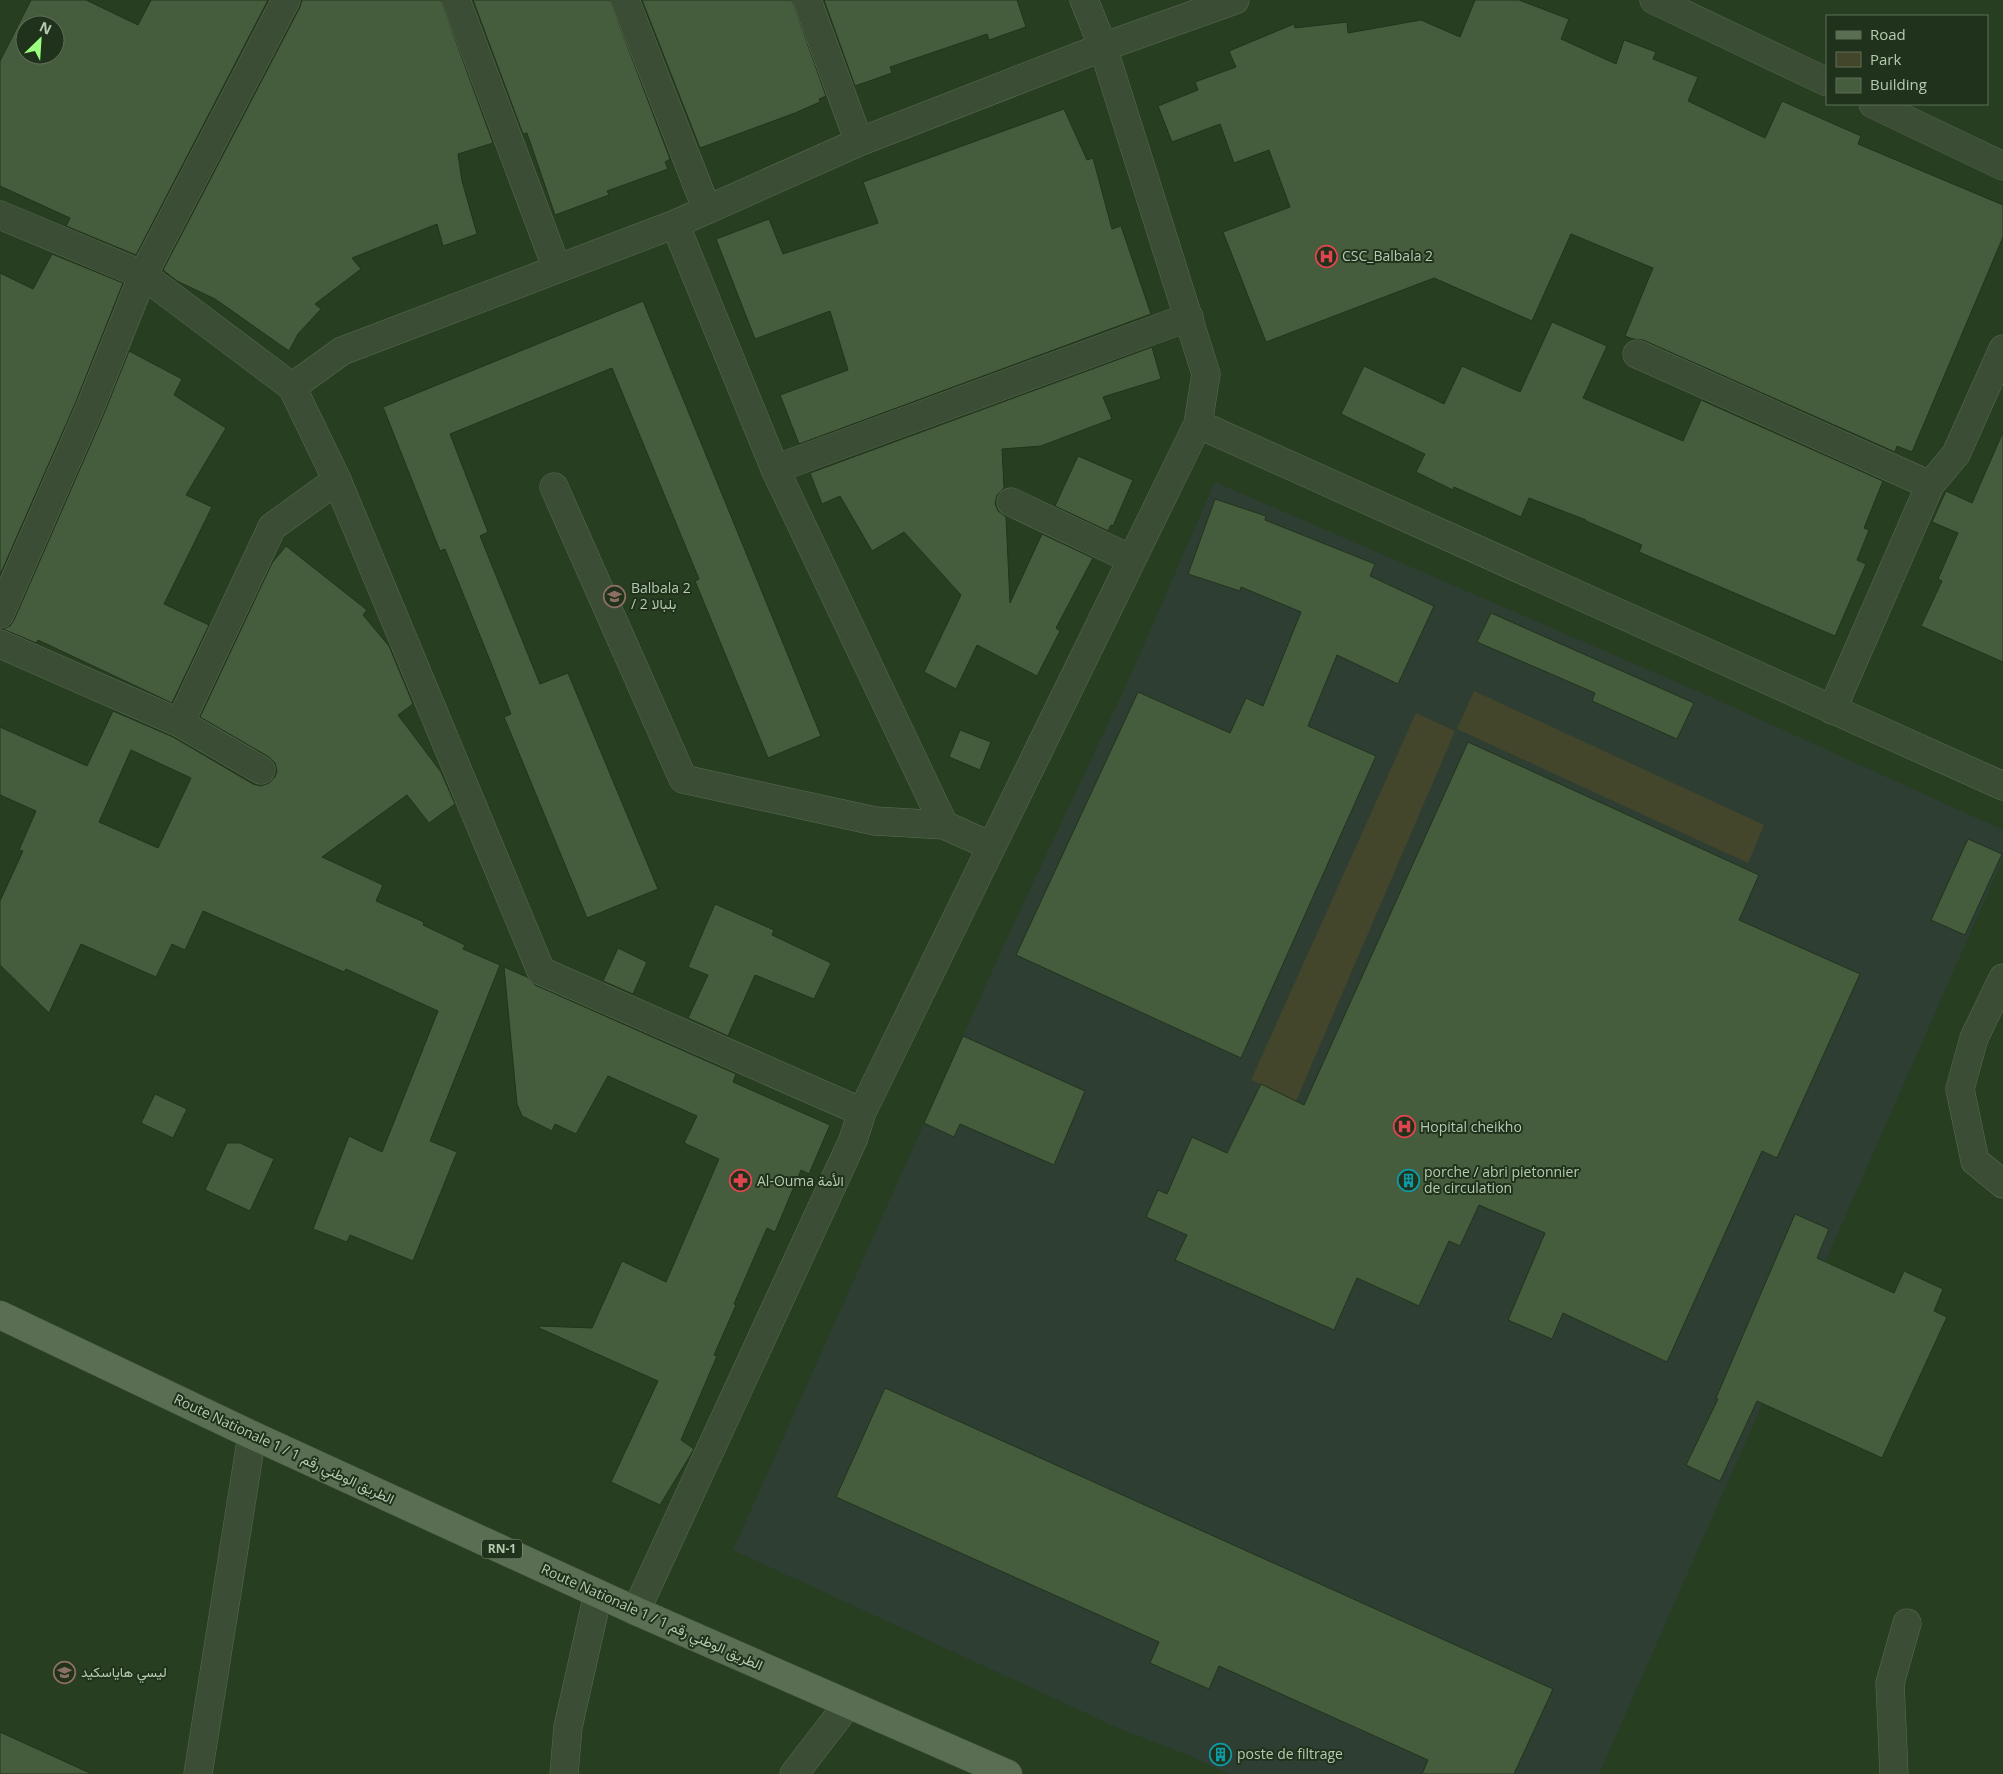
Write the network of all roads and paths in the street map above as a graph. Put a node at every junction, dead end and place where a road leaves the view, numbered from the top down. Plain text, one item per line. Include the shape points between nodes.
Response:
1 (286, 0) edge
2 (456, 0) edge
3 (625, 0) edge
4 (807, 0) edge
5 (1084, 0) edge
6 (1235, 0) edge
7 (1654, 0) edge
8 (1103, 48) junction
9 (1826, 82) edge
10 (1875, 105) edge
11 (859, 142) junction
12 (2003, 166) edge
13 (707, 210) junction
14 (0, 215) edge
15 (675, 224) junction
16 (557, 269) junction
17 (143, 275) junction
18 (1189, 317) junction
19 (2003, 349) edge
20 (1637, 354) dead end
21 (292, 387) junction
22 (1198, 424) junction
23 (775, 469) junction
24 (337, 480) junction
25 (1930, 485) junction
26 (554, 487) dead end
27 (1012, 502) dead end
28 (1132, 559) junction
29 (0, 614) edge
30 (0, 644) edge
31 (1832, 710) junction
32 (180, 723) junction
33 (261, 770) dead end
34 (2003, 786) edge
35 (944, 825) junction
36 (991, 846) junction
37 (2003, 978) edge
38 (862, 1112) junction
39 (2003, 1184) edge
40 (0, 1315) edge
41 (252, 1435) junction
42 (598, 1594) junction
43 (636, 1611) junction
44 (1907, 1623) dead end
45 (848, 1704) junction
46 (198, 1774) edge
47 (564, 1774) edge
48 (794, 1774) edge
49 (1008, 1774) edge
50 (1894, 1774) edge

1 - 17 street
2 - 16 street
3 - 13 street
4 - 11 street
5 - 8 street
6 - 8 street
7 - 9 street
8 - 11 street
8 - 18 street
10 - 12 street
11 - 13 street
13 - 15 street
14 - 17 street
15 - 16 street
15 - 23 street
16 - 21 street via 342,351
17 - 21 street
17 - 29 street via 89,410
18 - 22 street via 1206,374
18 - 23 street
19 - 25 street via 1956,454
20 - 25 street
21 - 24 street
22 - 28 street
22 - 31 street
23 - 35 street
24 - 32 street via 272,527
24 - 38 street via 541,971
25 - 31 street
26 - 35 street via 683,779 875,821
27 - 28 street
28 - 36 street
30 - 32 street
31 - 34 street
32 - 33 street
35 - 36 street
36 - 38 street
37 - 39 street via 1974,1038 1960,1089 1975,1161
38 - 43 street via 853,1140
40 - 41 main road, Route Nationale 1 / الطريق الوطني رقم 1 / RN-1
41 - 42 main road, Route Nationale 1 / الطريق الوطني رقم 1 / RN-1
41 - 46 street
42 - 43 main road, Route Nationale 1 / الطريق الوطني رقم 1 / RN-1
42 - 47 street via 568,1727
43 - 45 main road, Route Nationale 1 / الطريق الوطني رقم 1 / RN-1
44 - 50 street via 1890,1683
45 - 48 street
45 - 49 main road, Route Nationale 1 / الطريق الوطني رقم 1 / RN-1

